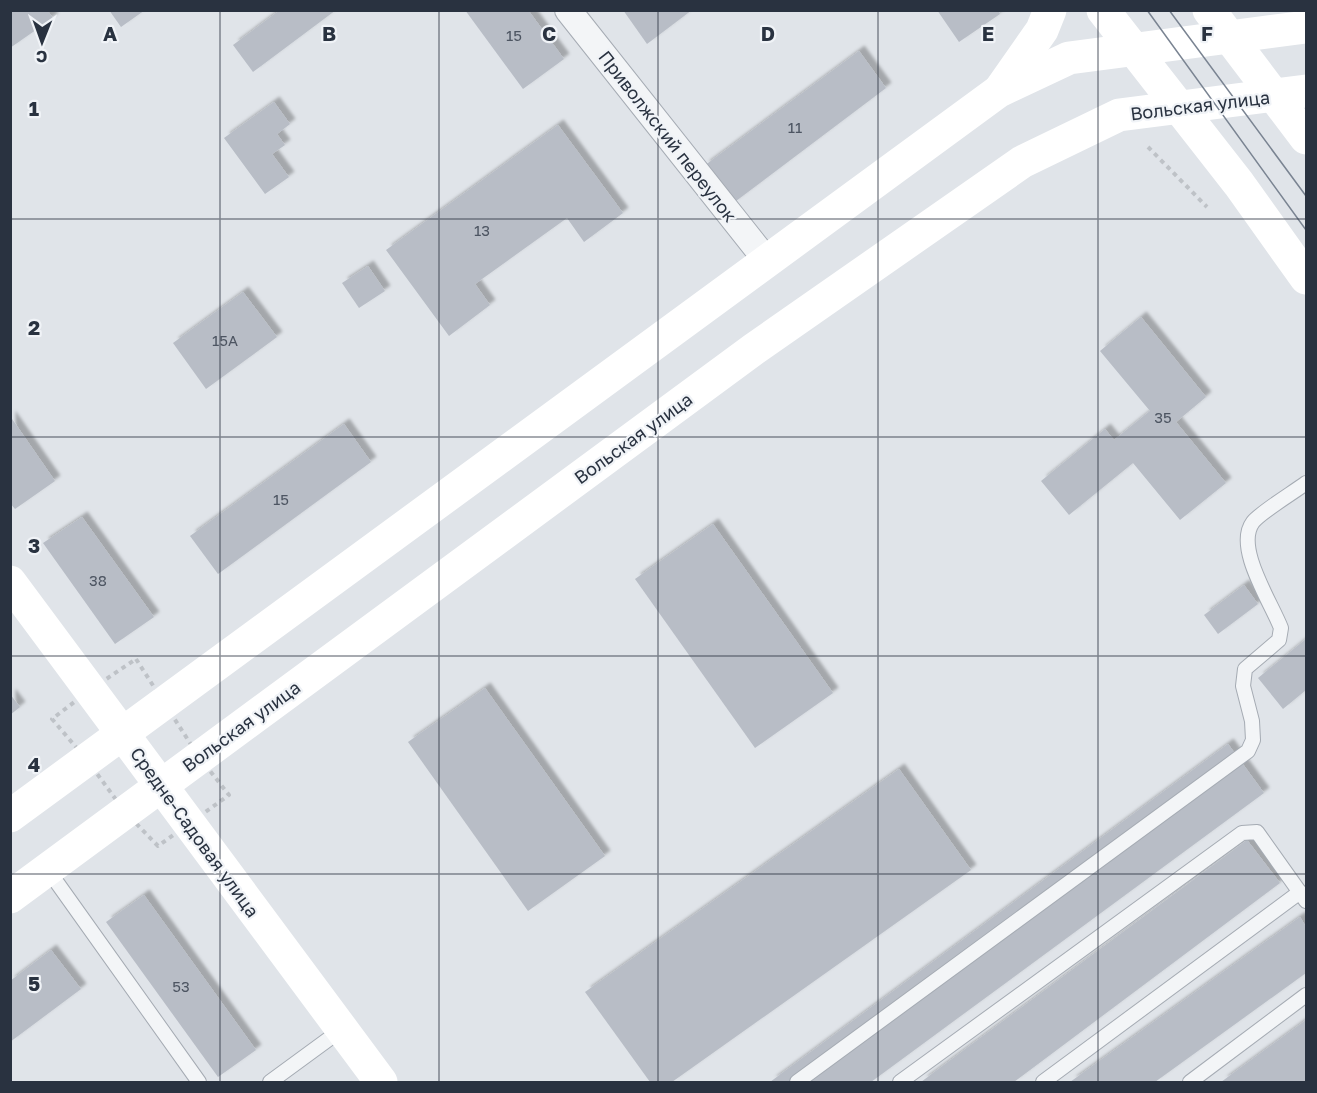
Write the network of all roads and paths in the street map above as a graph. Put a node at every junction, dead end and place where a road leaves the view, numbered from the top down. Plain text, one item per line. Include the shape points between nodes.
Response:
1 (568, 10) edge
2 (1050, 10) edge
3 (1103, 10) edge
4 (1209, 10) edge
5 (1306, 27) edge
6 (1228, 36) junction
7 (1132, 48) junction
8 (999, 91) junction
9 (1291, 93) edge
10 (1179, 107) junction
11 (1306, 138) edge
12 (1148, 147) dead end
13 (1207, 207) dead end
14 (767, 261) junction
15 (1306, 278) edge
16 (1306, 483) edge
17 (10, 582) edge
18 (122, 734) junction
19 (162, 785) junction
20 (14, 807) edge
21 (48, 870) junction
22 (1303, 896) edge
23 (10, 897) edge
24 (1306, 995) edge
25 (341, 1030) junction
26 (199, 1083) edge
27 (270, 1083) edge
28 (381, 1083) edge
29 (797, 1083) edge
30 (900, 1083) edge
31 (1043, 1083) edge
32 (1190, 1083) edge

1 - 14 street, Приволжский переулок
2 - 8 main road via 1042,30
3 - 7 main road
4 - 6 main road
5 - 6 main road
6 - 7 main road
6 - 9 main road
7 - 8 main road via 1069,58
7 - 10 main road
8 - 14 main road
9 - 10 main road, Вольская улица
9 - 11 main road
10 - 15 main road
10 - 19 main road, Вольская улица via 1119,115 1022,162 754,349
12 - 13 path
14 - 18 main road
16 - 29 lane via 1253,522 1247,535 1248,551 1281,628 1279,640 1245,669 1243,686 1253,740 1248,751
17 - 18 main road, Средне-Садовая улица
18 - 19 main road, Средне-Садовая улица
18 - 20 main road
19 - 21 main road, Вольская улица
19 - 25 main road, Средне-Садовая улица
21 - 23 main road, Вольская улица
21 - 26 lane
22 - 30 lane via 1257,832 1242,833
22 - 31 lane
24 - 32 lane
25 - 27 lane
25 - 28 main road, Средне-Садовая улица

